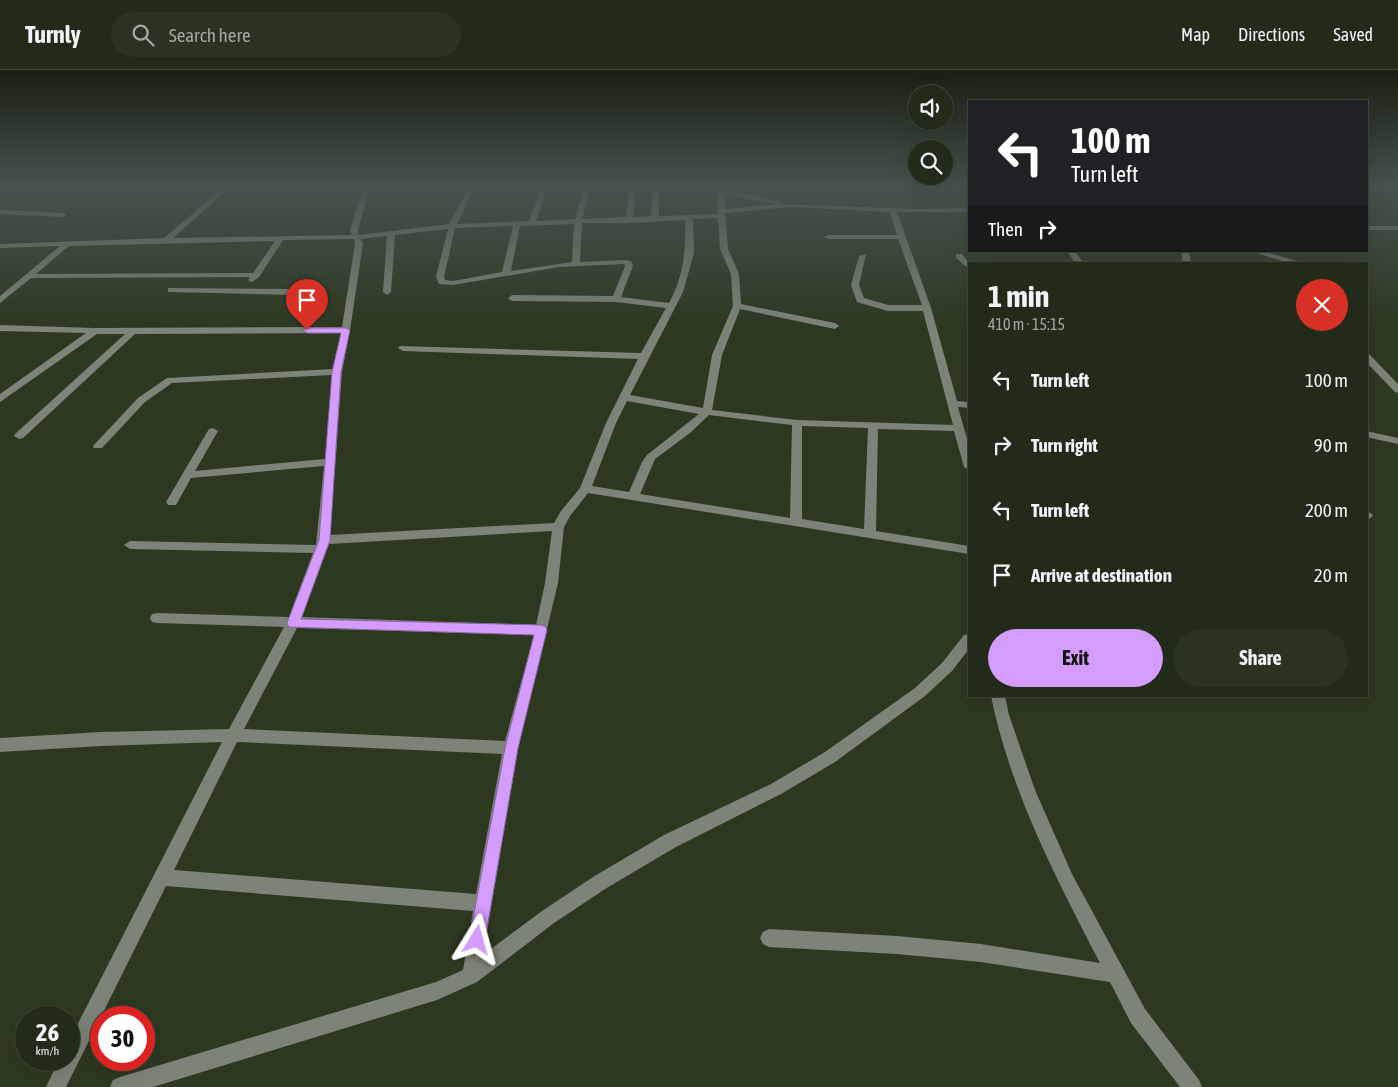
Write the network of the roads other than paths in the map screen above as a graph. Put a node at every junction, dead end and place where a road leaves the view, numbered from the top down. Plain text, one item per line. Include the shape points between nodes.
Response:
1 (175, 232) edge
2 (355, 232) edge
3 (396, 232) edge
4 (450, 232) edge
5 (515, 232) edge
6 (577, 232) edge
7 (689, 232) edge
8 (723, 232) edge
9 (900, 232) edge
10 (391, 233) junction
11 (358, 237) junction
12 (828, 237) dead end
13 (901, 237) junction
14 (280, 239) junction
15 (166, 240) junction
16 (68, 243) junction
17 (1, 247) edge
18 (1257, 252) edge
19 (1290, 252) edge
20 (863, 256) dead end
21 (960, 256) dead end
22 (1296, 262) edge
23 (1302, 262) edge
24 (576, 263) junction
25 (968, 265) edge
26 (506, 273) junction
27 (256, 274) junction
28 (29, 276) junction
29 (171, 290) dead end
30 (245, 290) junction
31 (292, 292) dead end
32 (387, 292) dead end
33 (512, 298) dead end
34 (616, 299) junction
35 (0, 300) edge
36 (672, 306) junction
37 (737, 306) junction
38 (927, 308) junction
39 (835, 326) dead end
40 (0, 328) edge
41 (346, 330) junction
42 (95, 331) junction
43 (133, 331) junction
44 (403, 348) dead end
45 (644, 356) junction
46 (1368, 358) edge
47 (337, 372) junction
48 (1398, 390) edge
49 (624, 397) junction
50 (0, 399) edge
51 (951, 404) junction
52 (968, 405) edge
53 (707, 412) junction
54 (797, 423) junction
55 (873, 425) junction
56 (958, 428) junction
57 (213, 432) dead end
58 (1368, 432) edge
59 (19, 436) dead end
60 (1398, 441) edge
61 (98, 446) dead end
62 (331, 462) junction
63 (968, 463) edge
64 (189, 475) junction
65 (585, 489) junction
66 (633, 497) junction
67 (172, 502) dead end
68 (796, 524) junction
69 (558, 527) junction
70 (870, 535) junction
71 (322, 544) junction
72 (130, 545) dead end
73 (968, 550) edge
74 (157, 618) dead end
75 (293, 623) junction
76 (541, 630) junction
77 (968, 640) edge
78 (998, 697) edge
79 (233, 735) junction
80 (0, 745) edge
81 (511, 748) junction
82 (162, 877) junction
83 (482, 903) junction
84 (768, 938) dead end
85 (1115, 974) junction
86 (471, 976) junction
87 (56, 1087) edge
88 (120, 1087) edge
89 (1192, 1087) edge

1 - 15 street
2 - 11 street
3 - 10 street
4 - 26 street via 440,277 442,282 453,283
5 - 26 street
6 - 24 street
7 - 36 street via 688,266
8 - 37 street via 724,248 735,274
9 - 13 street
10 - 11 street
10 - 32 street
11 - 14 street
11 - 41 street
12 - 13 street
13 - 38 street
14 - 15 street
14 - 27 street
15 - 16 street
16 - 17 street
16 - 28 street
18 - 22 street
19 - 23 street
20 - 38 street via 855,285 860,300 888,308
21 - 25 street
24 - 26 street
24 - 34 street via 628,263
27 - 28 street
27 - 30 street
28 - 35 street
29 - 30 street
30 - 31 street
33 - 34 street
34 - 36 street
36 - 45 street
37 - 39 street
37 - 53 street via 717,355
38 - 51 street
40 - 42 street
41 - 43 street
41 - 47 street
42 - 43 street
42 - 50 street
43 - 59 street
44 - 45 street
45 - 49 street
46 - 48 street
47 - 61 street via 170,380 148,395
47 - 62 street
49 - 53 street
49 - 65 street
51 - 52 street
51 - 56 street
53 - 54 street
53 - 66 street via 651,457
54 - 55 street
54 - 68 street
55 - 56 street
55 - 70 street
56 - 63 street
57 - 64 street
58 - 60 street
62 - 64 street
62 - 71 street
64 - 67 street
65 - 66 street
65 - 69 street
66 - 68 street
68 - 70 street
69 - 71 street
69 - 76 street via 557,560
70 - 73 street
71 - 72 street
71 - 75 street
74 - 75 street
75 - 76 street
75 - 79 street
76 - 81 street
77 - 86 street via 947,667 920,692 830,757 776,789 670,841 600,883 548,917
78 - 85 street via 1027,790 1066,880
79 - 80 street
79 - 81 street
79 - 82 street
81 - 83 street
82 - 83 street
82 - 87 street
83 - 86 street
84 - 85 street via 981,953
85 - 89 street via 1138,1016
86 - 88 street via 438,991

